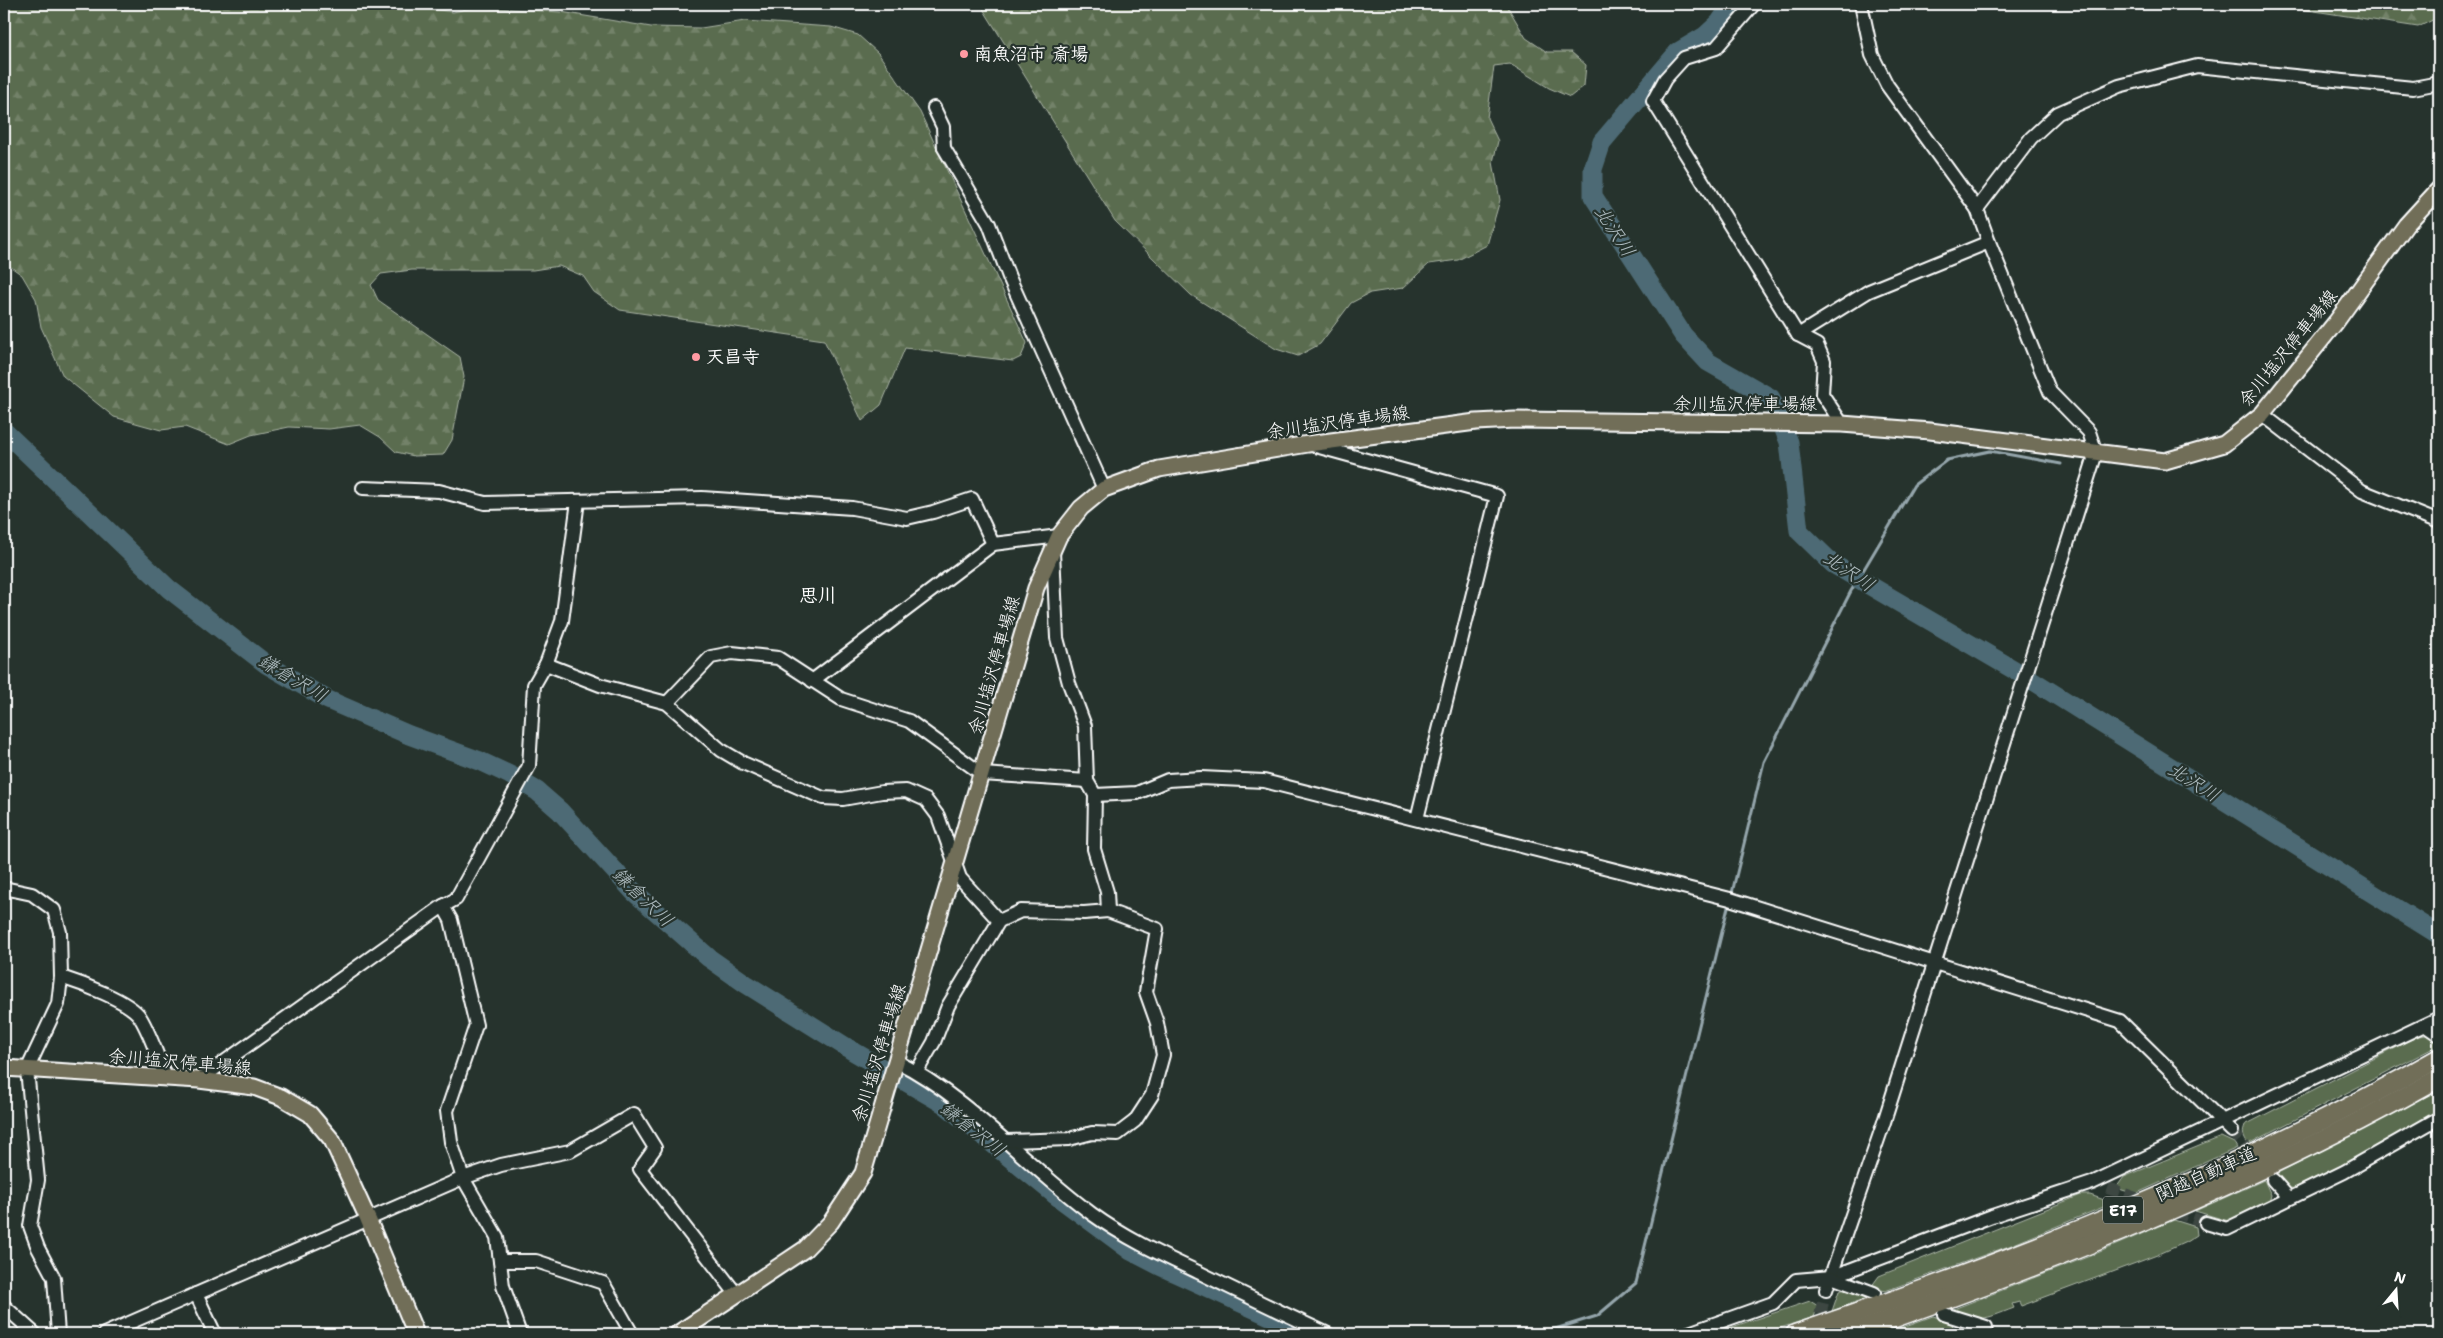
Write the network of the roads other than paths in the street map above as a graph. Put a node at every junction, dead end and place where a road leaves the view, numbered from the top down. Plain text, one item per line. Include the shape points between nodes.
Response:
1 (1754, 4) edge
2 (1861, 4) edge
3 (2439, 82) edge
4 (934, 108) dead end
5 (2439, 189) edge
6 (1977, 209) junction
7 (1988, 242) junction
8 (1798, 335) junction
9 (2262, 414) junction
10 (1842, 424) junction
11 (1308, 444) junction
12 (2096, 453) junction
13 (363, 488) dead end
14 (1104, 489) junction
15 (578, 501) junction
16 (2439, 522) edge
17 (1059, 536) junction
18 (993, 544) junction
19 (1053, 550) junction
20 (546, 664) junction
21 (812, 681) junction
22 (667, 703) junction
23 (982, 774) junction
24 (1087, 781) junction
25 (1095, 795) junction
26 (1417, 820) junction
27 (956, 864) junction
28 (4, 888) edge
29 (442, 906) junction
30 (1108, 911) junction
31 (999, 921) junction
32 (1934, 962) junction
33 (61, 977) junction
34 (2439, 1018) edge
35 (2426, 1026) junction
36 (2439, 1035) edge
37 (2439, 1058) edge
38 (896, 1061) junction
39 (4, 1068) edge
40 (27, 1070) junction
41 (917, 1071) junction
42 (166, 1078) junction
43 (2439, 1078) edge
44 (199, 1080) junction
45 (2439, 1118) edge
46 (2224, 1121) junction
47 (2232, 1131) tunnel mouth
48 (1007, 1141) junction
49 (463, 1178) junction
50 (2273, 1180) dead end
51 (2092, 1183) junction
52 (2108, 1188) tunnel mouth
53 (2289, 1198) junction
54 (368, 1219) junction
55 (2206, 1223) tunnel mouth
56 (500, 1261) junction
57 (1831, 1277) junction
58 (1826, 1290) tunnel mouth
59 (1874, 1293) dead end
60 (196, 1294) junction
61 (737, 1295) junction
62 (4, 1306) edge
63 (1944, 1314) dead end
64 (1986, 1327) dead end
65 (35, 1334) edge
66 (58, 1334) edge
67 (104, 1334) edge
68 (215, 1334) edge
69 (416, 1334) edge
70 (520, 1334) edge
71 (632, 1334) edge
72 (677, 1334) edge
73 (1328, 1334) edge
74 (1686, 1334) edge
75 (1795, 1334) edge
76 (1849, 1334) edge

1 - 8 street via 1716,48 1684,58 1665,79 1653,101
2 - 6 street via 1872,55 1887,85
3 - 6 street via 2413,88 2197,66 2128,84 2058,113 2031,138
4 - 14 street via 943,127 944,148 989,224 1008,277
5 - 9 main road, 余川塩沢停車場線 via 2406,225 2336,322
6 - 7 street
7 - 8 street via 1869,291
7 - 12 street via 2050,392 2089,432
8 - 10 street via 1816,345 1824,361 1822,394
9 - 12 main road, 余川塩沢停車場線 via 2224,444 2165,461
9 - 16 street via 2362,491
10 - 11 main road, 余川塩沢停車場線 via 1515,420 1476,422
10 - 12 main road, 余川塩沢停車場線 via 1930,431
11 - 14 main road, 余川塩沢停車場線 via 1159,469
11 - 26 street via 1497,496
12 - 32 street
13 - 15 street via 439,491 485,503
14 - 17 main road, 余川塩沢停車場線 via 1081,508
15 - 18 street via 702,498 852,508 907,518 972,498
15 - 20 street via 562,622
17 - 18 street
17 - 19 main road, 余川塩沢停車場線
18 - 21 street
19 - 23 main road, 余川塩沢停車場線 via 1036,588
19 - 24 street via 1058,638 1068,683 1085,726
20 - 22 street via 600,685
20 - 29 street via 534,686 529,766 456,899
21 - 22 street via 778,658 732,652 710,657
21 - 23 street via 840,699 909,721
22 - 27 street via 721,750 823,798 842,799 906,791 926,800 938,816
23 - 24 street
23 - 27 main road, 余川塩沢停車場線
24 - 25 street
25 - 26 street via 1138,793 1168,780 1264,781
25 - 30 street via 1094,849 1107,892
26 - 32 street via 1730,899
27 - 31 street via 960,878
27 - 38 main road, 余川塩沢停車場線
28 - 33 street via 32,894 54,910 60,932
29 - 44 street
29 - 49 street via 450,920 476,1025 447,1112 450,1142
30 - 31 street via 1021,911
30 - 48 street via 1157,929 1146,992 1163,1055 1152,1095 1135,1121 1118,1134 1092,1133 1069,1140
31 - 41 street via 948,1006 934,1042
32 - 46 street via 2120,1021
32 - 57 street
33 - 40 street via 58,1004
33 - 42 street via 89,986 140,1015
34 - 35 street
35 - 36 street
35 - 46 street
37 - 75 highway, 関越自動車道 / E17 via 2338,1112 2171,1190 2001,1260
38 - 41 street
38 - 61 main road, 余川塩沢停車場線 via 863,1173 831,1222 805,1248
39 - 40 main road, 余川塩沢停車場線
40 - 42 main road, 余川塩沢停車場線
40 - 66 street via 38,1180 30,1226 54,1278
41 - 48 street
42 - 44 main road, 余川塩沢停車場線
43 - 76 highway, 関越自動車道 / E17 via 2343,1129 2176,1207 2008,1277
44 - 54 main road, 余川塩沢停車場線 via 254,1087 281,1097 310,1114 332,1140
45 - 53 street via 2344,1172
46 - 47 street
46 - 51 street
48 - 73 street via 1056,1188 1123,1235
49 - 54 street
49 - 56 street via 497,1237
49 - 61 street via 501,1165 570,1151 634,1114 655,1148 640,1169
50 - 53 street
51 - 52 street
51 - 57 street via 1992,1216
53 - 55 street via 2227,1229
54 - 60 street
54 - 69 main road, 余川塩沢停車場線
56 - 70 street via 503,1286
56 - 71 street via 536,1261 603,1283
57 - 58 street
57 - 59 street
57 - 74 street via 1796,1280 1773,1304
60 - 67 street
60 - 68 street
61 - 72 main road, 余川塩沢停車場線
62 - 65 street
63 - 64 street

